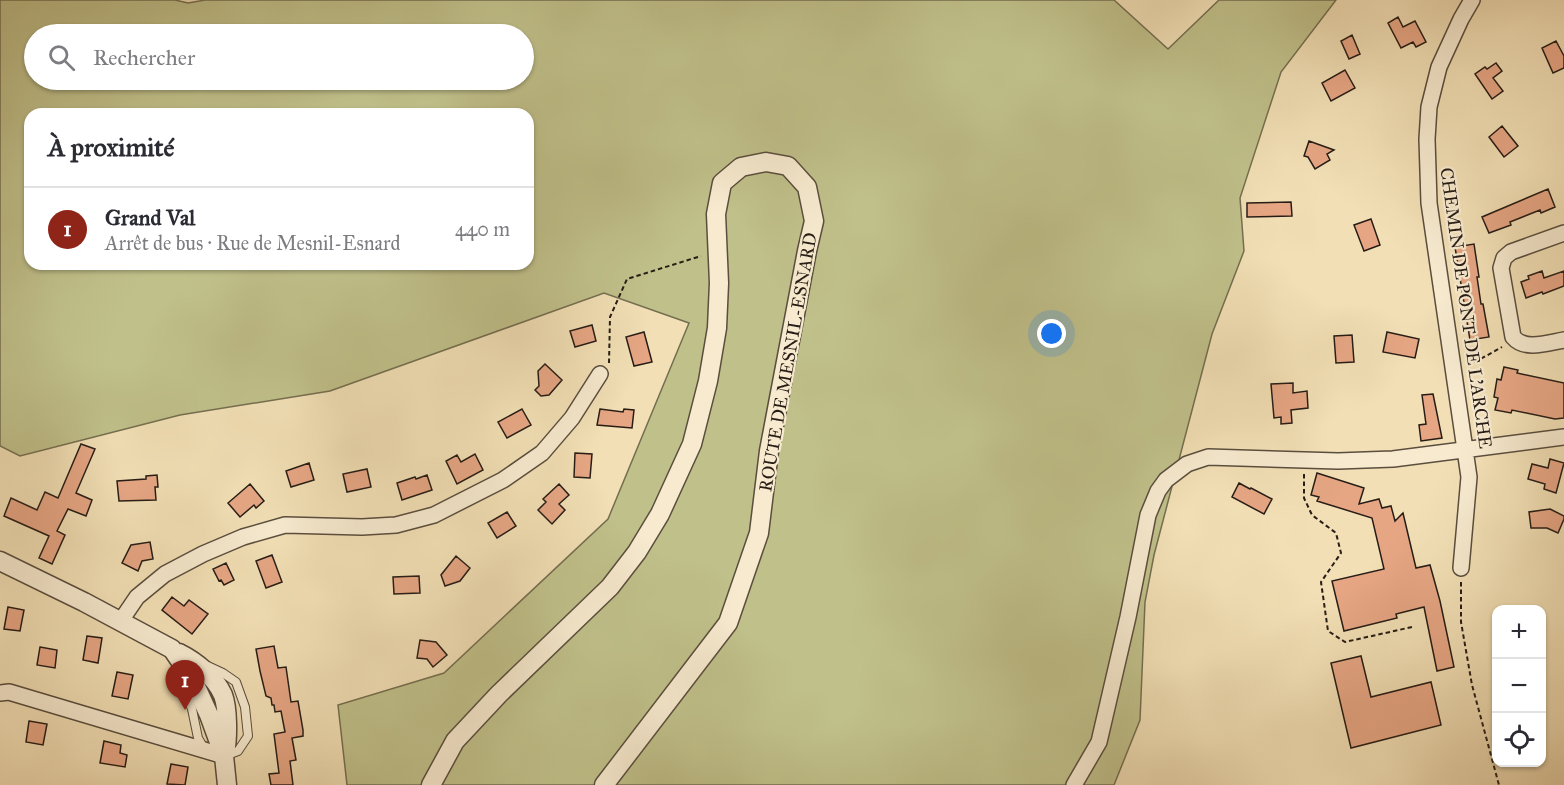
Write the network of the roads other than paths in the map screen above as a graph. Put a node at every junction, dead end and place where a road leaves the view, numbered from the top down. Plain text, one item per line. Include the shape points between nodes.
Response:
1 (1472, 0) edge
2 (1564, 233) edge
3 (1564, 340) edge
4 (600, 374) road end
5 (1564, 437) edge
6 (1465, 450) junction
7 (0, 561) edge
8 (1459, 561) road end
9 (120, 622) junction
10 (172, 649) junction
11 (0, 693) edge
12 (206, 752) junction
13 (224, 756) junction
14 (227, 785) edge
15 (431, 785) edge
16 (604, 785) edge
17 (1074, 785) edge

1 - 6 street, CHEMIN DE PONT DE L'ARCHE via 1439,67 1426,139 1429,203
2 - 3 street via 1511,252 1501,268 1513,337 1518,343 1529,346
4 - 9 street via 572,418 542,453 503,480 434,515 396,525 285,525 243,537 165,574 137,597
5 - 6 street
6 - 8 street, CHEMIN DE PONT DE L'ARCHE via 1470,477
6 - 17 street via 1393,459 1208,457 1187,464 1166,480 1148,515 1099,742
7 - 9 street
9 - 10 street
10 - 12 lane via 198,738
10 - 13 street via 192,678
10 - 13 street via 194,661 224,697 228,730
11 - 12 street via 9,692
12 - 13 street
13 - 14 street
15 - 16 street, ROUTE DE MESNIL-ESNARD via 455,741 610,587 660,514 692,444 708,381 717,328 716,214 722,183 741,167 766,162 788,166 807,187 814,221 769,452 759,533 728,623

